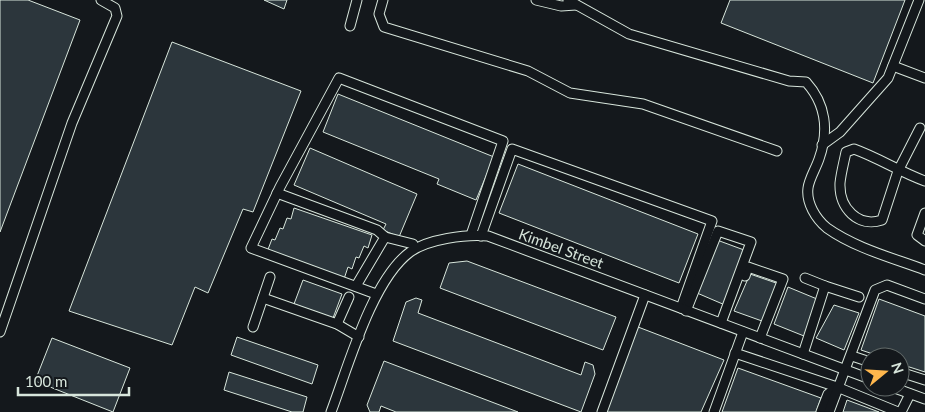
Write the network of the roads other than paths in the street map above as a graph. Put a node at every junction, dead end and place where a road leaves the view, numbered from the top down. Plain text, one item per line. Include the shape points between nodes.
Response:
1 (101, 0) edge
2 (357, 0) edge
3 (383, 0) edge
4 (536, 0) edge
5 (568, 0) edge
6 (919, 0) edge
7 (576, 5) junction
8 (350, 26) dead end
9 (893, 66) junction
10 (925, 78) edge
11 (920, 128) dead end
12 (822, 145) junction
13 (777, 151) dead end
14 (898, 172) junction
15 (925, 181) edge
16 (277, 193) junction
17 (925, 213) edge
18 (470, 235) junction
19 (480, 236) junction
20 (385, 237) junction
21 (925, 241) edge
22 (413, 244) dead end
23 (925, 270) edge
24 (270, 277) dead end
25 (804, 278) dead end
26 (356, 286) junction
27 (824, 286) junction
28 (376, 294) junction
29 (644, 295) junction
30 (349, 297) dead end
31 (859, 297) dead end
32 (263, 298) junction
33 (925, 299) edge
34 (684, 309) junction
35 (338, 324) junction
36 (723, 324) junction
37 (253, 327) dead end
38 (0, 331) edge
39 (743, 332) junction
40 (359, 337) junction
41 (760, 338) junction
42 (735, 353) junction
43 (803, 354) junction
44 (852, 356) junction
45 (860, 359) edge
46 (845, 369) junction
47 (860, 375) edge
48 (910, 375) edge
49 (925, 380) edge
50 (837, 387) junction
51 (910, 394) edge
52 (908, 397) edge
53 (925, 399) edge
54 (331, 412) edge
55 (602, 412) edge
56 (714, 412) edge
57 (821, 412) edge
58 (829, 412) edge
59 (900, 412) edge

1 - 38 street via 115,8 117,16 72,123
2 - 8 street
3 - 13 street via 379,14 384,27 528,71 570,93 644,104
4 - 7 street via 561,6
5 - 7 street
6 - 9 street
7 - 12 street via 629,34 789,82 806,82 816,94 824,114
9 - 10 street
9 - 12 street via 876,92 840,132
11 - 14 street
12 - 23 street via 808,188 811,209 826,227 852,242
14 - 14 street via 873,156 854,149 846,152 840,185 842,198 855,218 865,222 882,220
14 - 15 street
16 - 18 street via 339,78 503,141
16 - 20 street via 377,230
16 - 26 street via 251,248
17 - 21 street via 917,235
18 - 19 street, Kimbel Street
18 - 28 street, Kimbel Street via 411,251 390,270
19 - 29 street, Kimbel Street via 488,236
19 - 34 street via 512,149 540,158 712,221
20 - 22 street
20 - 26 street
24 - 32 street
25 - 27 street
26 - 28 street
27 - 31 street
27 - 43 street
28 - 40 street, Kimbel Street
29 - 34 street, Kimbel Street
29 - 55 street
30 - 35 street
32 - 35 street
32 - 37 street
33 - 44 street via 887,285 875,290
34 - 36 street, Kimbel Street
34 - 36 street via 718,231 751,242
35 - 40 street
36 - 39 street, Kimbel Street
36 - 41 street via 748,267 783,279
39 - 41 street, Kimbel Street
39 - 42 street
40 - 54 street, Kimbel Street
41 - 43 street, Kimbel Street
42 - 50 street
42 - 56 street
43 - 46 street, Kimbel Street
44 - 45 street
44 - 46 street
46 - 47 street, Kimbel Street
46 - 50 street
48 - 49 street
50 - 57 street via 828,394
50 - 58 street
50 - 59 street
51 - 53 street
52 - 59 street

